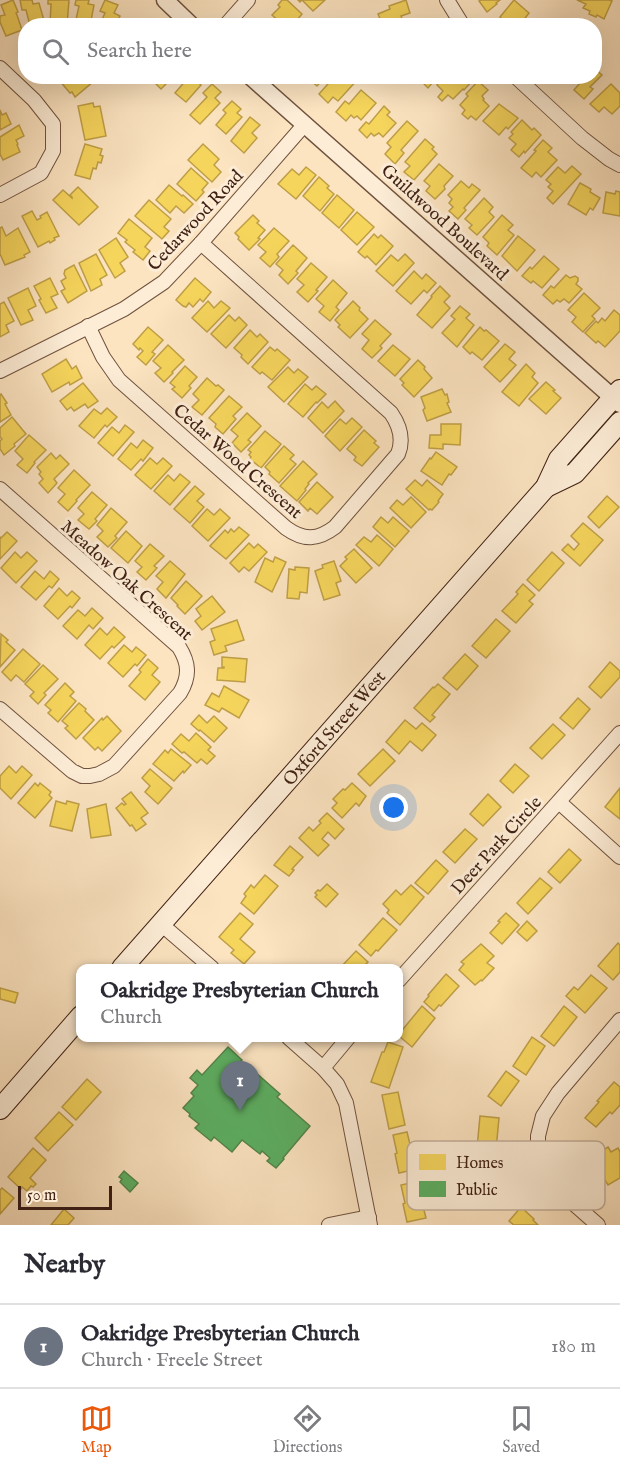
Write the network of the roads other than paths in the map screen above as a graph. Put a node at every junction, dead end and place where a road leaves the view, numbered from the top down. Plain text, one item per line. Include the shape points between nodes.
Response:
1 (165, 0) edge
2 (248, 0) edge
3 (447, 0) edge
4 (184, 18) edge
5 (232, 18) edge
6 (458, 18) edge
7 (0, 68) edge
8 (259, 84) edge
9 (524, 84) edge
10 (305, 124) junction
11 (620, 165) edge
12 (0, 195) edge
13 (201, 243) junction
14 (88, 326) junction
15 (0, 371) edge
16 (618, 397) edge
17 (620, 422) edge
18 (546, 487) junction
19 (0, 489) edge
20 (0, 710) edge
21 (620, 733) edge
22 (559, 802) junction
23 (620, 857) edge
24 (161, 924) junction
25 (126, 964) edge
26 (206, 964) edge
27 (403, 976) edge
28 (620, 1020) edge
29 (76, 1022) edge
30 (294, 1042) edge
31 (345, 1042) edge
32 (323, 1068) junction
33 (0, 1109) edge
34 (538, 1141) edge
35 (581, 1210) edge
36 (370, 1221) edge
37 (329, 1225) edge
38 (598, 1225) edge

1 - 4 street
2 - 5 street
3 - 6 street
7 - 12 street via 34,100 52,124 53,151 41,173
8 - 10 street, Guildwood Boulevard
9 - 11 street via 582,138
10 - 13 street, Cedarwood Road
10 - 16 street, Guildwood Boulevard
13 - 14 street, Cedarwood Road via 164,282 124,309
13 - 14 street, Cedar Wood Crescent via 391,413 399,428 398,454 328,532 312,538 286,528 119,380
14 - 15 street, Cedarwood Road
16 - 18 main road, Oxford Street West via 559,459
17 - 18 main road, Oxford Street West via 575,473
18 - 24 main road, Oxford Street West
19 - 20 street, Meadow Oak Crescent via 179,647 188,670 180,693 114,766 99,774 82,776 63,766
21 - 22 street, Deer Park Circle
22 - 23 street
22 - 27 street, Deer Park Circle
24 - 25 main road, Oxford Street West
24 - 26 street
28 - 34 street via 558,1093 543,1116
29 - 33 main road
30 - 32 street
31 - 32 street
32 - 36 street via 346,1103
35 - 38 street
36 - 37 street

